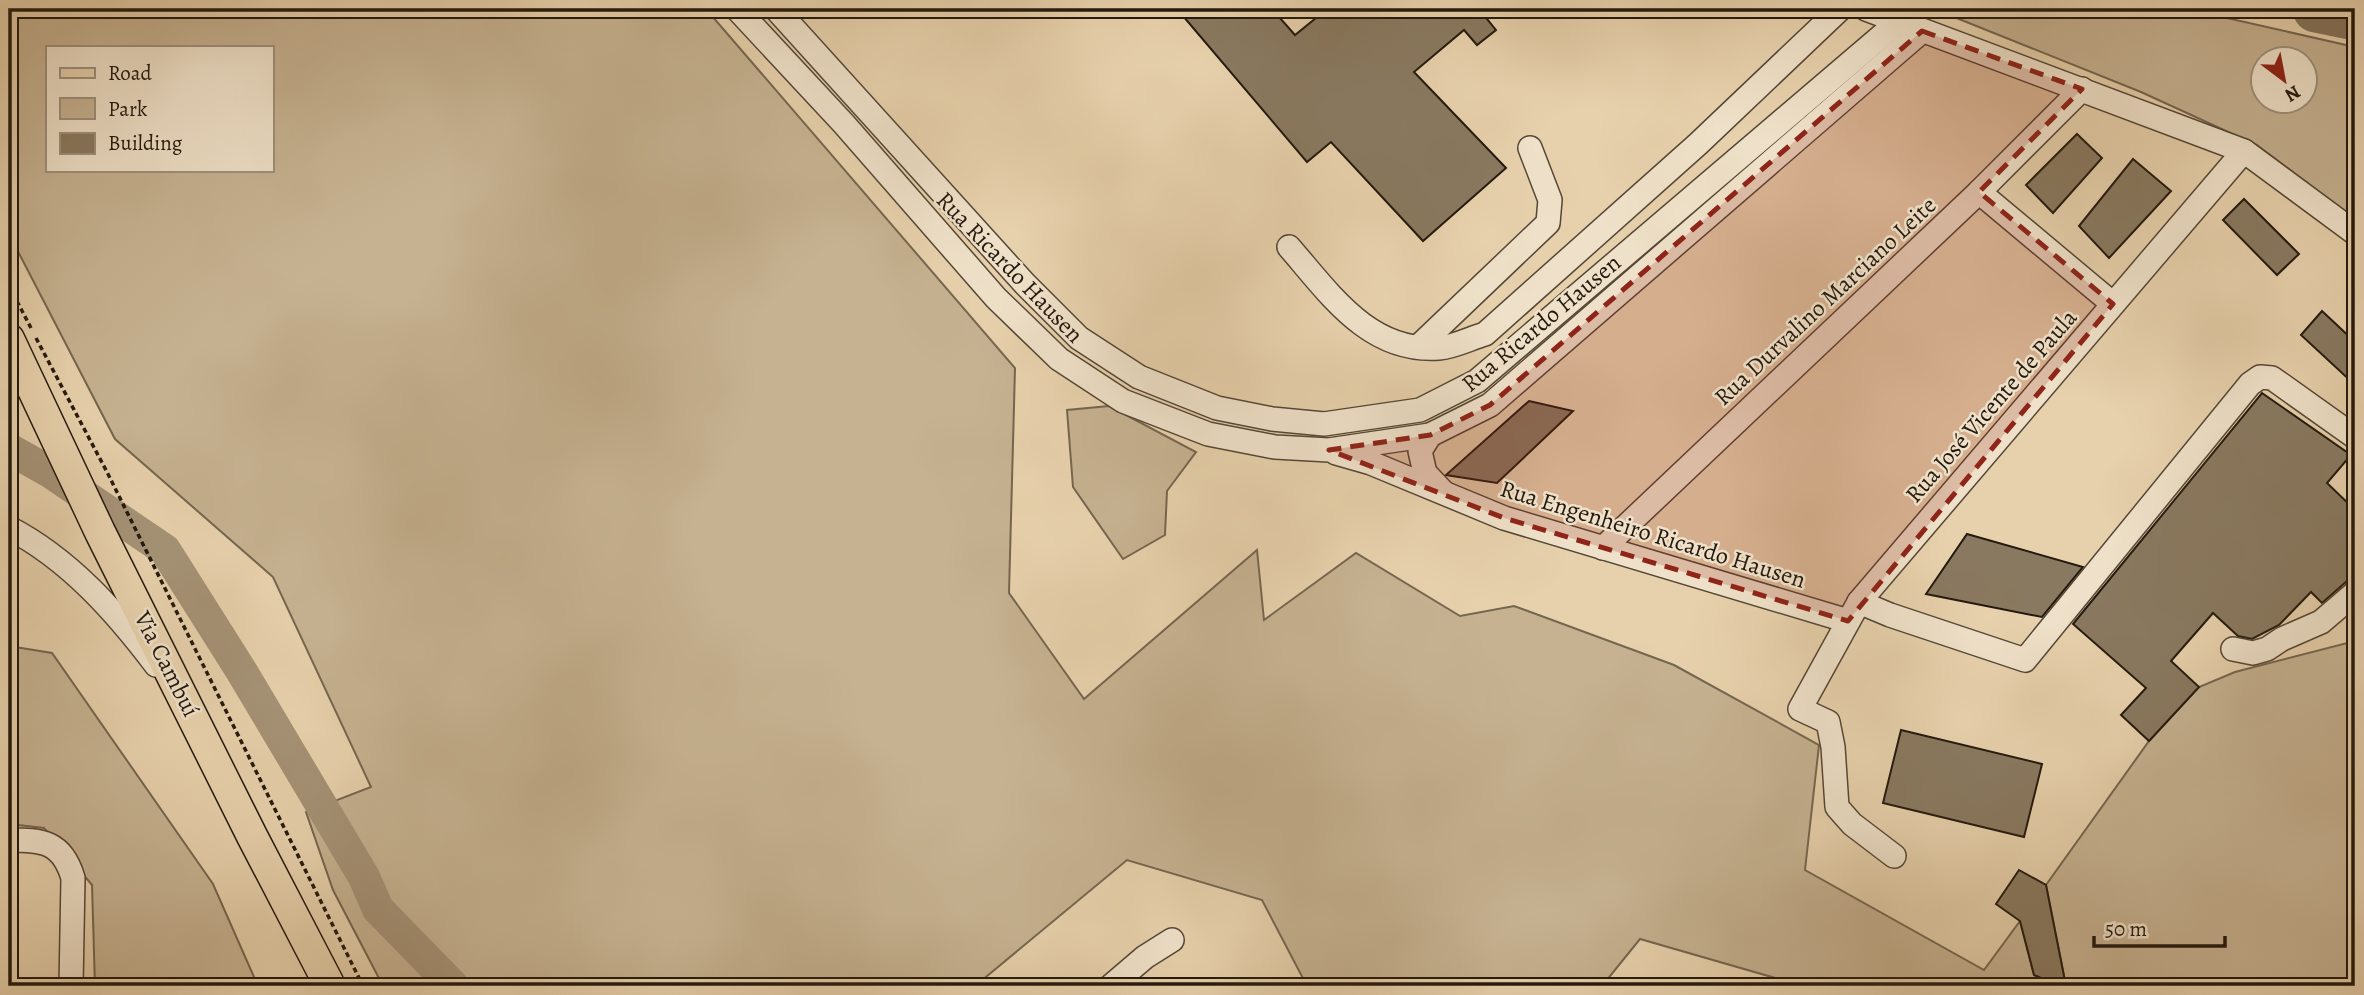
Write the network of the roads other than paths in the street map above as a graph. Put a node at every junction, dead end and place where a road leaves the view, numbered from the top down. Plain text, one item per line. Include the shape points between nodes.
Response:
1 (737, 9) edge
2 (776, 9) edge
3 (1840, 9) edge
4 (1866, 9) edge
5 (1898, 22) junction
6 (1922, 32) junction
7 (2082, 89) junction
8 (1530, 148) dead end
9 (2244, 152) junction
10 (1979, 192) junction
11 (2355, 233) edge
12 (1289, 247) dead end
13 (2113, 303) junction
14 (9, 340) edge
15 (1419, 346) junction
16 (1430, 435) junction
17 (2355, 437) edge
18 (1329, 450) junction
19 (1444, 493) junction
20 (9, 528) edge
21 (1603, 548) junction
22 (2355, 593) edge
23 (1854, 611) junction
24 (2233, 649) dead end
25 (189, 708) junction
26 (9, 840) edge
27 (1894, 856) dead end
28 (1172, 940) dead end
29 (71, 986) edge
30 (330, 986) edge
31 (1111, 986) edge

1 - 18 street, Rua Ricardo Hausen via 996,298 1059,359 1123,401 1208,434 1275,447
2 - 5 street, Rua Ricardo Hausen via 1079,338 1139,377 1217,408 1324,424 1420,410 1477,381
3 - 15 street via 1496,326 1440,348
4 - 5 street
5 - 6 street
6 - 7 street
6 - 16 street, Rua Ricardo Hausen via 1490,405
7 - 9 street
7 - 10 street, Rua Durvalino Marciano Leite
8 - 15 street via 1550,200 1548,223
9 - 11 street
9 - 13 street, Rua José Vicente de Paula
10 - 13 street
10 - 21 street, Rua Durvalino Marciano Leite
12 - 15 street via 1349,316 1389,341
13 - 23 street, Rua José Vicente de Paula
14 - 25 main road, Via Cambuí
16 - 18 street, Rua Ricardo Hausen
16 - 19 street via 1420,451 1425,473
17 - 23 street, Rua Engenheiro Ricardo Hausen via 2272,378 2260,377 2025,660 1890,615
18 - 19 street, Rua Engenheiro Ricardo Hausen
19 - 21 street, Rua Engenheiro Ricardo Hausen via 1504,518
20 - 25 street via 77,574 131,632
21 - 23 street, Rua Engenheiro Ricardo Hausen
22 - 24 street via 2321,622 2267,649 2253,653
23 - 27 street, Rua José Vicente de Paula via 1800,709 1828,722 1837,807
25 - 30 main road, Via Cambuí
26 - 29 street via 39,840 61,855 70,870
28 - 31 street

